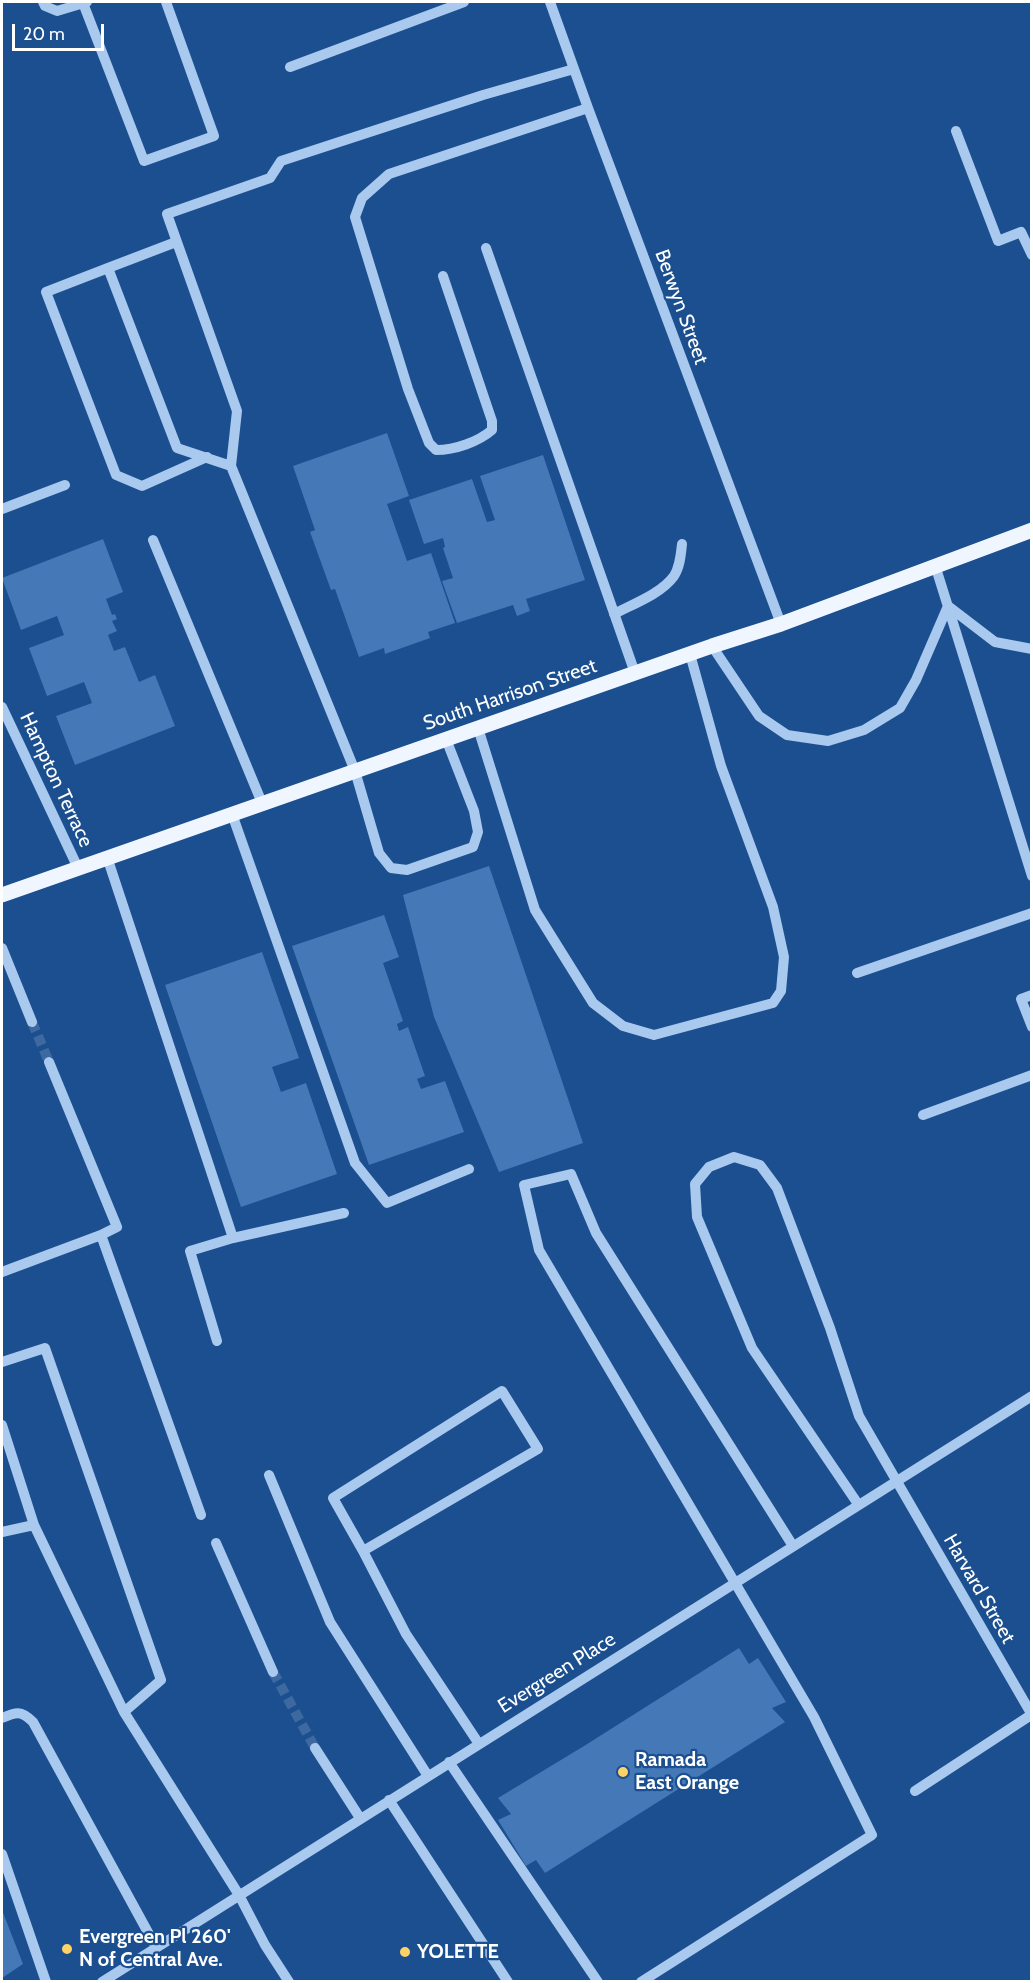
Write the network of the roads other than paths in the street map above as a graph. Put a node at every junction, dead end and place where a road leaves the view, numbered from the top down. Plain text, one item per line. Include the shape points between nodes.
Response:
1 (43, 2) edge
2 (85, 2) edge
3 (166, 2) edge
4 (464, 2) edge
5 (550, 2) edge
6 (290, 67) dead end
7 (574, 69) junction
8 (588, 108) junction
9 (956, 131) dead end
10 (176, 242) junction
11 (486, 248) dead end
12 (1032, 255) edge
13 (108, 268) junction
14 (443, 276) dead end
15 (207, 458) junction
16 (231, 466) junction
17 (65, 485) dead end
18 (2, 509) edge
19 (1032, 530) edge
20 (153, 540) dead end
21 (682, 544) dead end
22 (935, 565) junction
23 (948, 606) junction
24 (614, 614) junction
25 (781, 624) junction
26 (712, 646) junction
27 (1032, 649) edge
28 (690, 654) junction
29 (635, 674) junction
30 (2, 707) edge
31 (478, 728) junction
32 (446, 739) junction
33 (355, 771) junction
34 (262, 803) junction
35 (232, 814) junction
36 (107, 857) junction
37 (78, 868) junction
38 (1032, 876) edge
39 (2, 895) edge
40 (1032, 913) edge
41 (2, 948) edge
42 (857, 973) dead end
43 (1032, 995) edge
44 (33, 1022) tunnel mouth
45 (1032, 1027) edge
46 (49, 1062) tunnel mouth
47 (1032, 1075) edge
48 (922, 1115) dead end
49 (469, 1169) dead end
50 (344, 1213) dead end
51 (101, 1234) junction
52 (233, 1239) junction
53 (2, 1272) edge
54 (217, 1341) dead end
55 (2, 1362) edge
56 (1032, 1396) edge
57 (2, 1425) edge
58 (269, 1475) dead end
59 (895, 1481) junction
60 (858, 1504) junction
61 (201, 1515) dead end
62 (34, 1525) junction
63 (2, 1533) edge
64 (216, 1543) dead end
65 (793, 1546) junction
66 (363, 1551) junction
67 (734, 1583) junction
68 (273, 1672) tunnel mouth
69 (124, 1712) junction
70 (1031, 1715) edge
71 (2, 1718) edge
72 (479, 1744) junction
73 (315, 1748) tunnel mouth
74 (449, 1762) junction
75 (428, 1776) junction
76 (915, 1791) dead end
77 (389, 1800) junction
78 (360, 1818) junction
79 (2, 1854) edge
80 (239, 1895) junction
81 (156, 1947) junction
82 (46, 1982) edge
83 (102, 1982) edge
84 (289, 1982) edge
85 (508, 1982) edge
86 (598, 1982) edge
87 (641, 1982) edge

1 - 2 street via 57,11
2 - 3 street via 144,161 214,136
4 - 6 street
5 - 7 street, Berwyn Street
7 - 8 street, Berwyn Street
7 - 10 street via 281,161 270,178 167,214
8 - 14 street via 389,174 362,198 355,217 408,389 429,443 436,450 447,450 492,430
8 - 25 street, Berwyn Street
9 - 12 street via 998,241 1021,232
10 - 13 street
10 - 16 street via 237,411
11 - 24 street
13 - 15 street via 177,448
13 - 15 street via 46,292 116,475 142,486
15 - 16 street
16 - 33 street
17 - 18 street
19 - 22 main road, South Harrison Street
20 - 34 street
21 - 24 street via 675,576 662,588
22 - 23 street
22 - 25 main road, South Harrison Street
23 - 26 street via 900,708 864,730 828,741 787,735 759,716
23 - 27 street via 995,642
23 - 38 street
24 - 29 street
25 - 26 main road, South Harrison Street
26 - 28 main road, South Harrison Street
28 - 29 main road, South Harrison Street
28 - 31 street via 721,766 773,907 784,957 781,991 773,1003 654,1035 623,1026 593,1003 536,910
29 - 31 main road, South Harrison Street
30 - 37 street, Hampton Terrace
31 - 32 main road, South Harrison Street
32 - 33 main road, South Harrison Street
32 - 33 street via 474,811 478,832 473,847 407,870 391,868 379,853
33 - 34 main road, South Harrison Street
34 - 35 main road, South Harrison Street
35 - 36 main road, South Harrison Street
35 - 49 street via 355,1163 387,1203
36 - 37 main road, South Harrison Street
36 - 52 street
37 - 39 main road, South Harrison Street
40 - 42 street
41 - 44 street
43 - 45 street via 1021,999
46 - 51 street via 117,1227
47 - 48 street
50 - 52 street
51 - 53 street
51 - 61 street
52 - 54 street via 190,1251
55 - 69 street via 45,1348 162,1680
56 - 59 street, Evergreen Place
57 - 62 street
58 - 75 street via 330,1622
59 - 60 street, Evergreen Place
59 - 60 street, Harvard Street via 859,1416 777,1188 760,1165 734,1157 709,1167 695,1184 697,1217 752,1348
59 - 70 street, Harvard Street
60 - 65 street, Evergreen Place
62 - 63 street
62 - 69 street
64 - 68 street
65 - 67 street, Evergreen Place
65 - 67 street via 596,1233 571,1174 524,1185 539,1250
66 - 66 street via 538,1449 502,1391 333,1497
66 - 72 street via 406,1634
67 - 72 street, Evergreen Place
67 - 87 street via 814,1717 872,1835
69 - 80 street
70 - 76 street
71 - 81 street via 26,1714 33,1722
72 - 74 street, Evergreen Place
73 - 78 street
74 - 75 street, Evergreen Place
74 - 86 street
75 - 77 street, Evergreen Place
77 - 78 street, Evergreen Place
77 - 85 street
78 - 80 street, Evergreen Place
79 - 82 street
80 - 81 street, Evergreen Place
80 - 84 street
81 - 83 street, Evergreen Place

